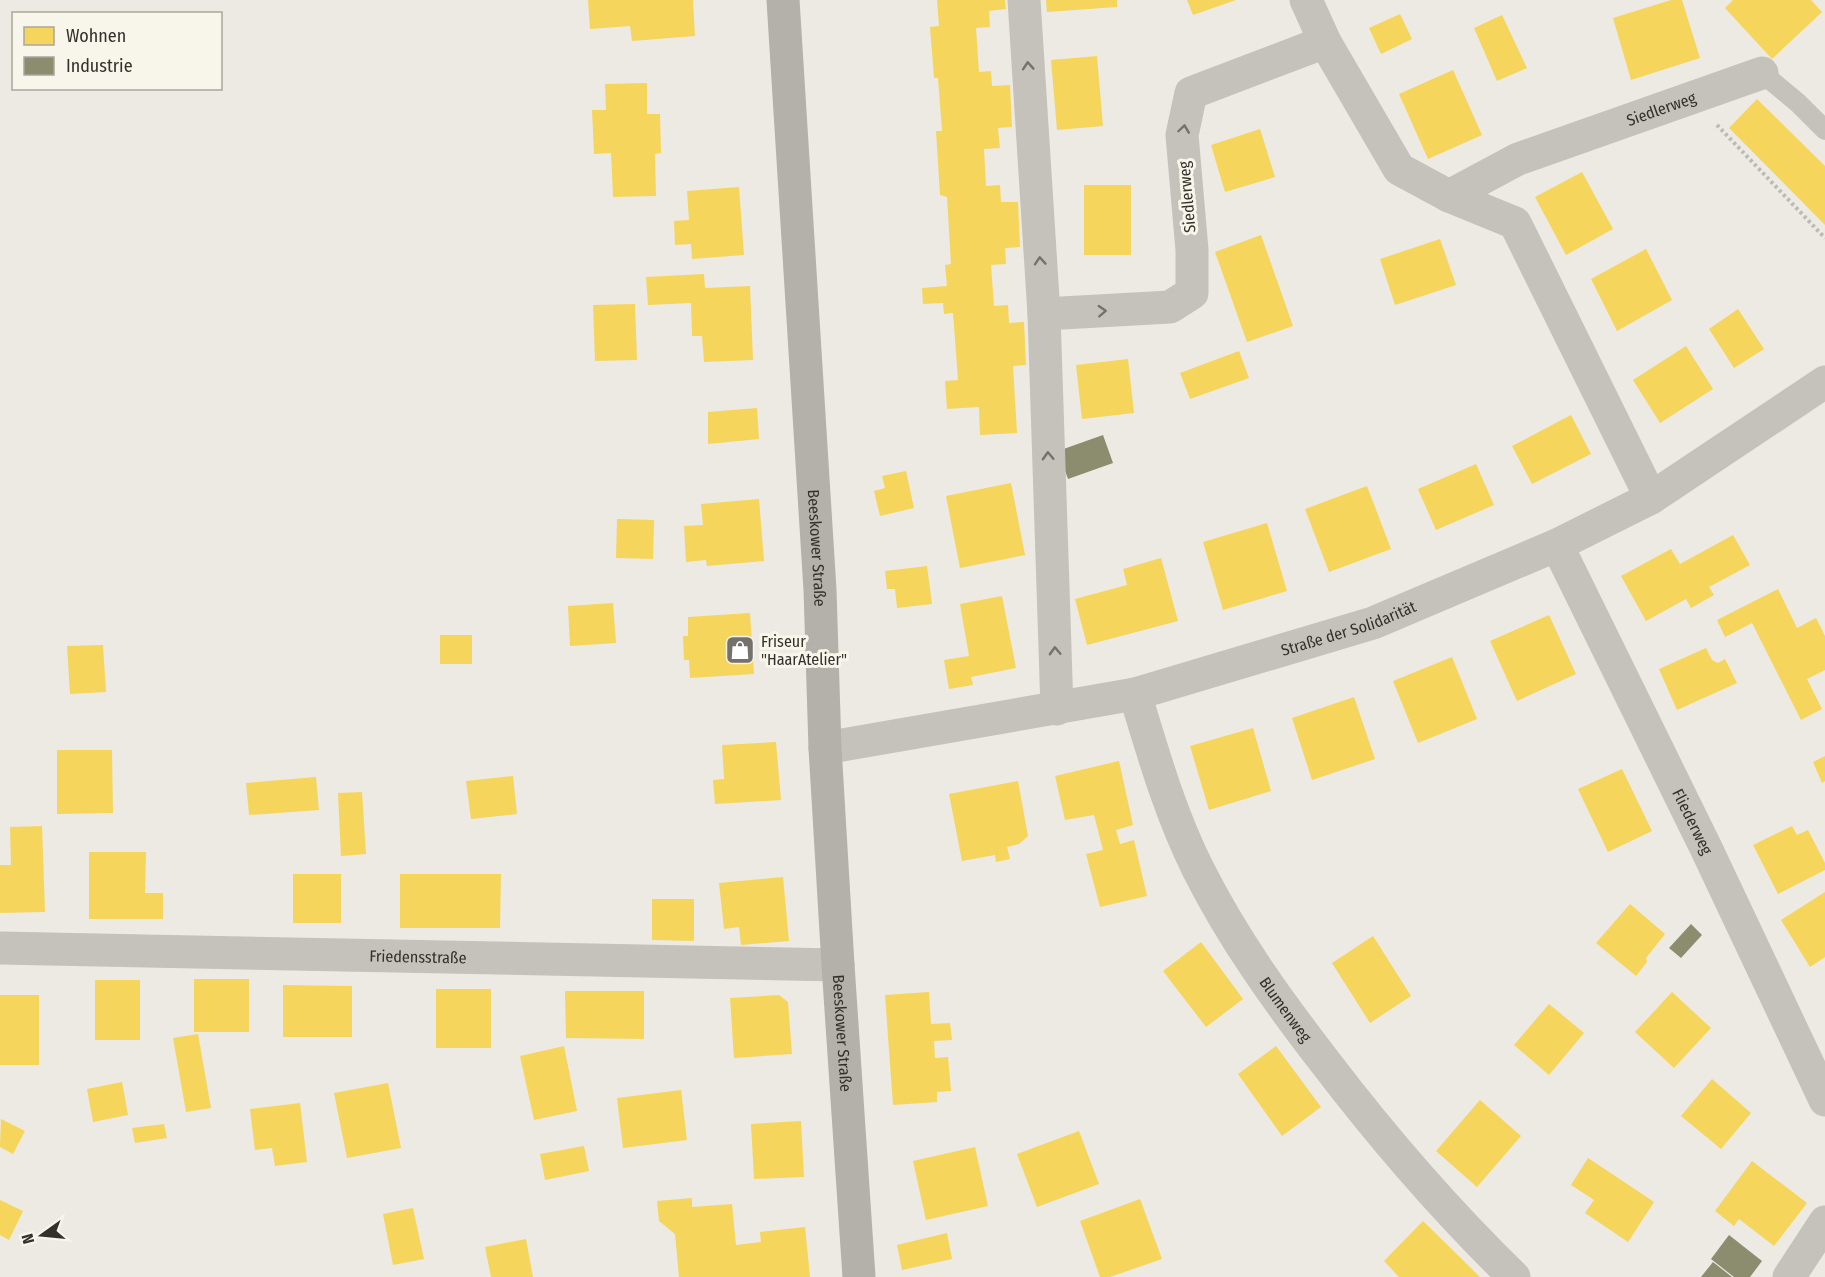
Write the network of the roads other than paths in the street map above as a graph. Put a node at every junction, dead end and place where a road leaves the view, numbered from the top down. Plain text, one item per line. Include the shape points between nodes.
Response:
1 (783, 0) edge
2 (1024, 0) edge
3 (1306, 0) edge
4 (1325, 42) junction
5 (1762, 74) joint
6 (1825, 130) edge
7 (1449, 196) junction
8 (1044, 314) junction
9 (1825, 382) edge
10 (1651, 498) junction
11 (1557, 545) junction
12 (1135, 694) junction
13 (1057, 709) junction
14 (825, 748) junction
15 (0, 948) edge
16 (838, 965) junction
17 (1825, 1100) edge
18 (1825, 1222) edge
19 (859, 1277) edge
20 (1514, 1277) edge
21 (1789, 1277) edge

1 - 14 main road, Beeskower Straße via 820,590
8 -> 2 street
3 - 4 street
4 - 7 street via 1399,169
8 -> 4 street, Siedlerweg via 1170,307 1191,293 1192,250 1182,135 1191,93
5 - 6 lane, Siedlerweg
5 - 7 street, Siedlerweg via 1518,159
7 - 10 street via 1515,223
13 -> 8 street
9 - 10 street, Straße der Solidarität
10 - 11 street, Straße der Solidarität
11 - 12 street, Straße der Solidarität via 1373,623
11 - 17 street, Fliederweg
12 - 13 street, Straße der Solidarität
12 - 20 street, Blumenweg via 1162,783 1193,857 1236,937 1281,1004 1372,1123
13 - 14 street, Straße der Solidarität
14 - 16 main road, Beeskower Straße
15 - 16 street, Friedensstraße
16 - 19 main road, Beeskower Straße
18 - 21 street

